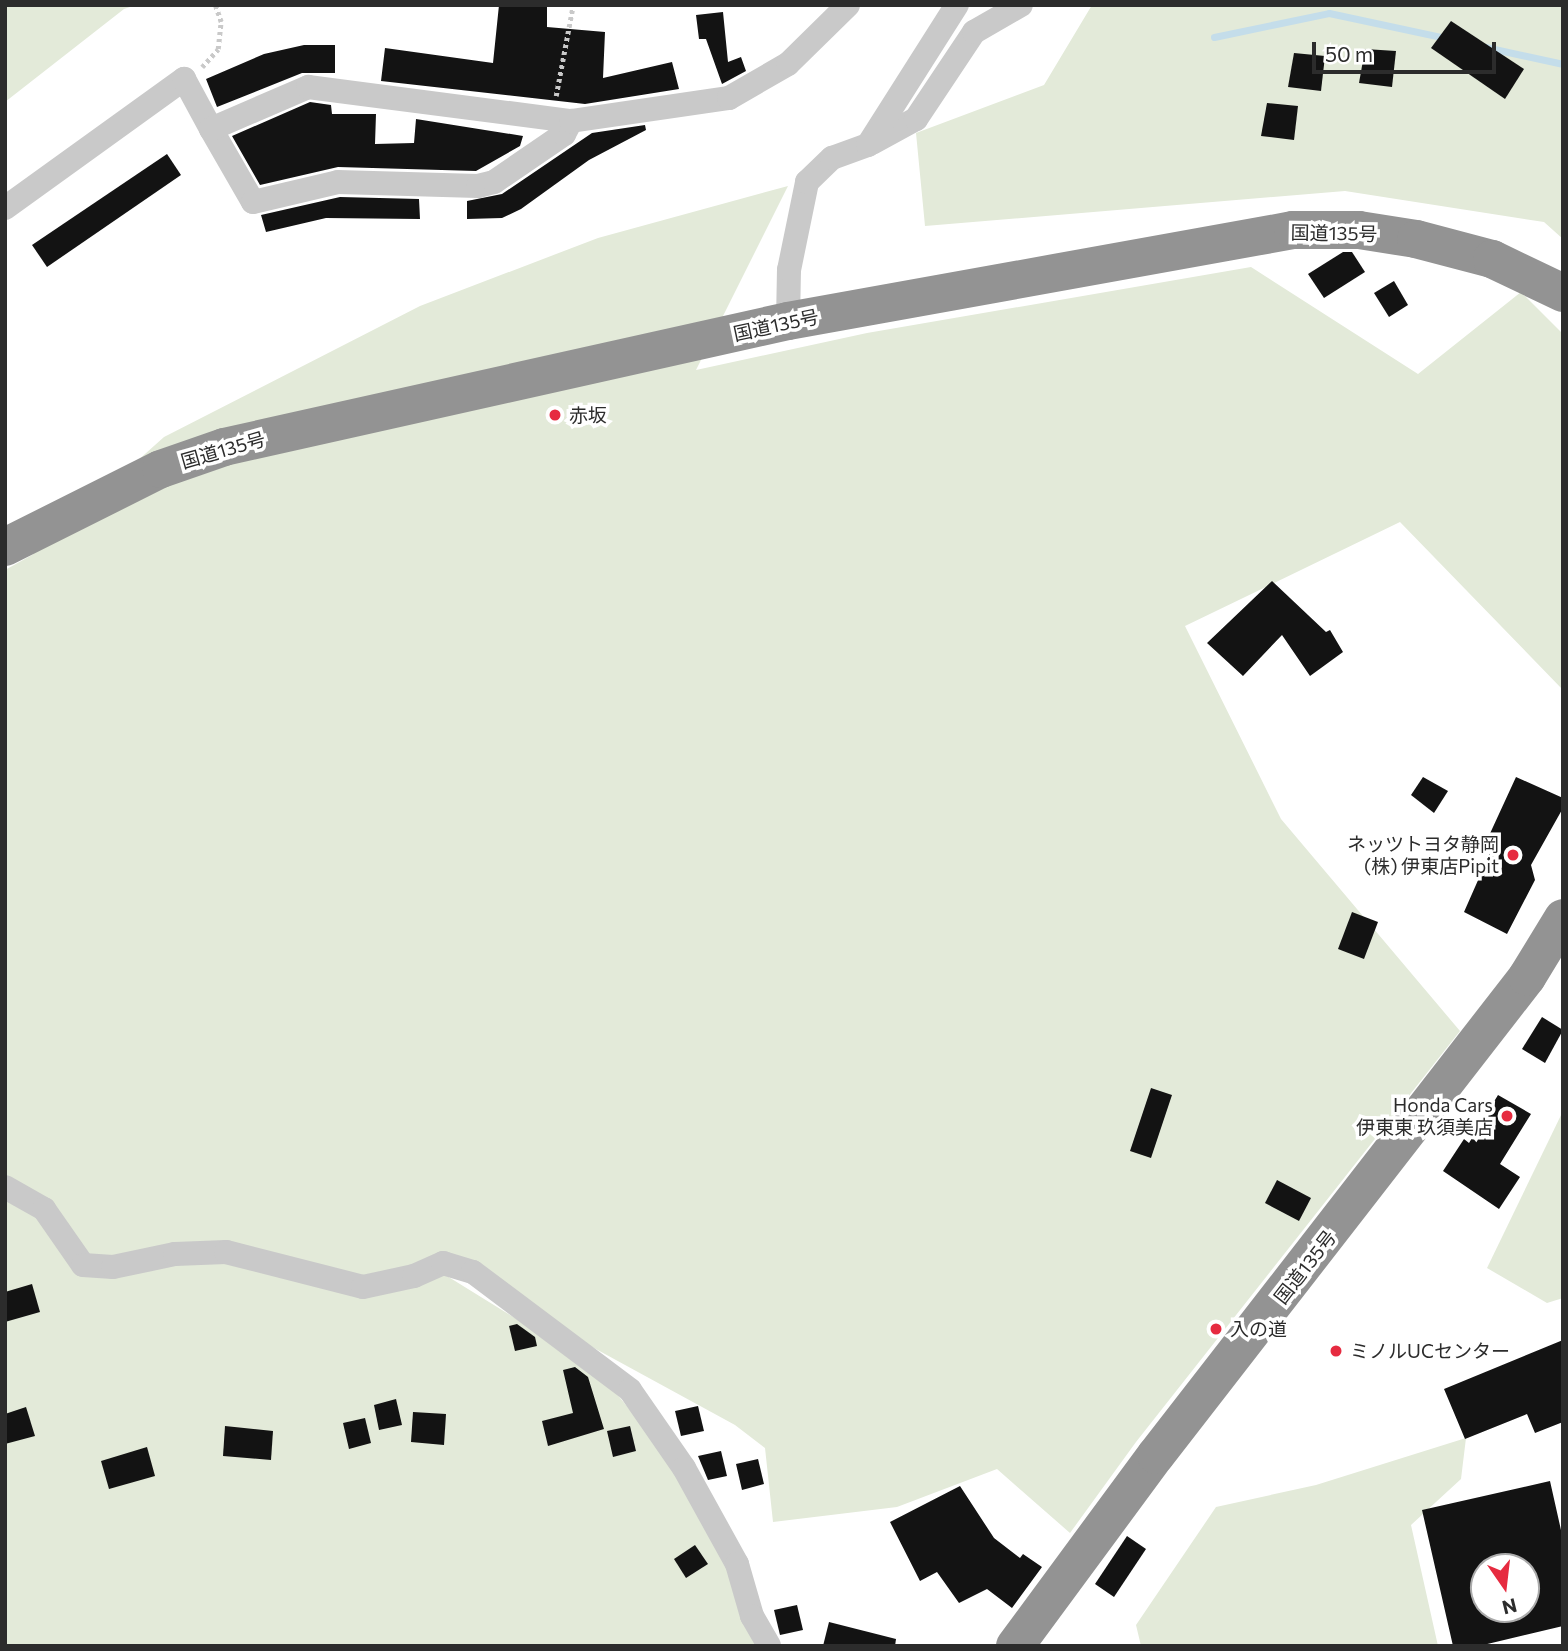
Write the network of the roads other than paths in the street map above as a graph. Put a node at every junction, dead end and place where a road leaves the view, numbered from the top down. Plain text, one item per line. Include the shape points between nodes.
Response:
1 (848, 5) edge
2 (957, 5) edge
3 (1021, 5) edge
4 (561, 119) junction
5 (211, 129) junction
6 (868, 145) junction
7 (5, 208) edge
8 (1563, 293) edge
9 (788, 321) junction
10 (5, 547) edge
11 (1563, 918) edge
12 (5, 1186) edge
13 (769, 1646) edge
14 (1015, 1646) edge

1 - 4 street via 788,64 729,98
2 - 6 street
3 - 6 street via 974,32 916,119
4 - 5 street via 307,87
4 - 5 street via 564,134 494,182 478,186 338,182 253,202
5 - 7 street via 184,79
6 - 9 street via 832,158 807,182 789,270
8 - 9 highway, 国道135号 via 1492,259 1416,239 1359,230 1293,230
9 - 10 highway, 国道135号 via 224,447 161,469
11 - 14 highway, 国道135号 via 1527,977 1156,1455
12 - 13 street via 44,1209 83,1265 113,1267 175,1254 226,1252 363,1287 414,1276 443,1263 472,1272 630,1390 684,1468 737,1564 752,1616

